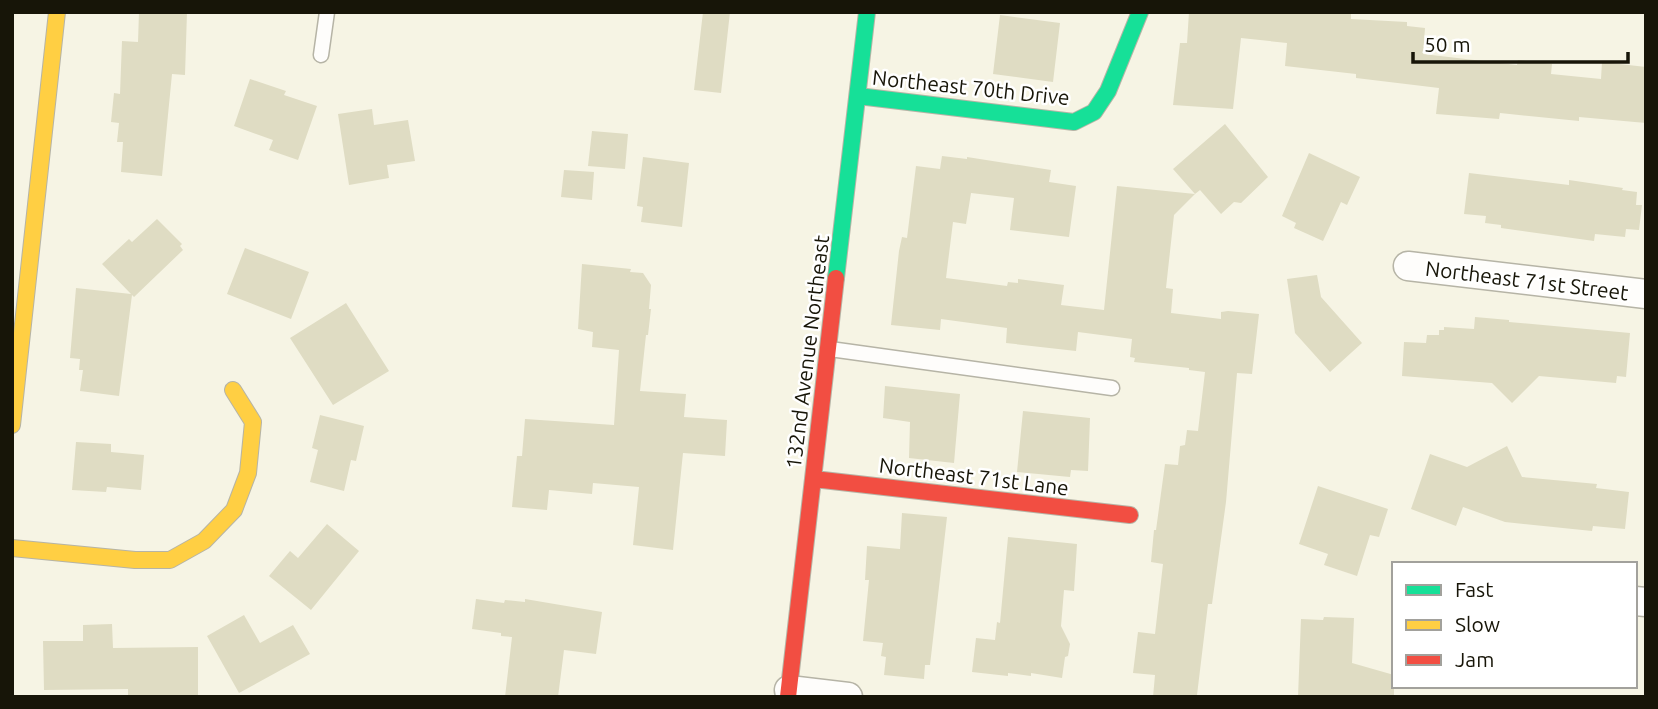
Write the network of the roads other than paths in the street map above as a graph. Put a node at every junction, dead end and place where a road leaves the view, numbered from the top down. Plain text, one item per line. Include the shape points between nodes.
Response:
1 (57, 12) edge
2 (327, 12) edge
3 (867, 12) edge
4 (1140, 12) edge
5 (321, 55) dead end
6 (858, 96) junction
7 (1408, 266) dead end
8 (1646, 294) edge
9 (829, 349) junction
10 (1112, 388) dead end
11 (233, 390) dead end
12 (12, 425) edge
13 (814, 479) junction
14 (1130, 515) dead end
15 (12, 548) edge
16 (789, 693) edge
17 (848, 697) edge

1 - 12 street
2 - 5 lane
3 - 6 street, 132nd Avenue Northeast
4 - 6 street, Northeast 70th Drive via 1108,91 1094,112 1074,122
6 - 9 street, 132nd Avenue Northeast
7 - 8 street, Northeast 71st Street
9 - 10 lane
9 - 13 street, 132nd Avenue Northeast
11 - 15 street via 253,422 248,473 234,510 204,541 170,560
13 - 14 street, Northeast 71st Lane
13 - 16 street, 132nd Avenue Northeast
16 - 17 street

